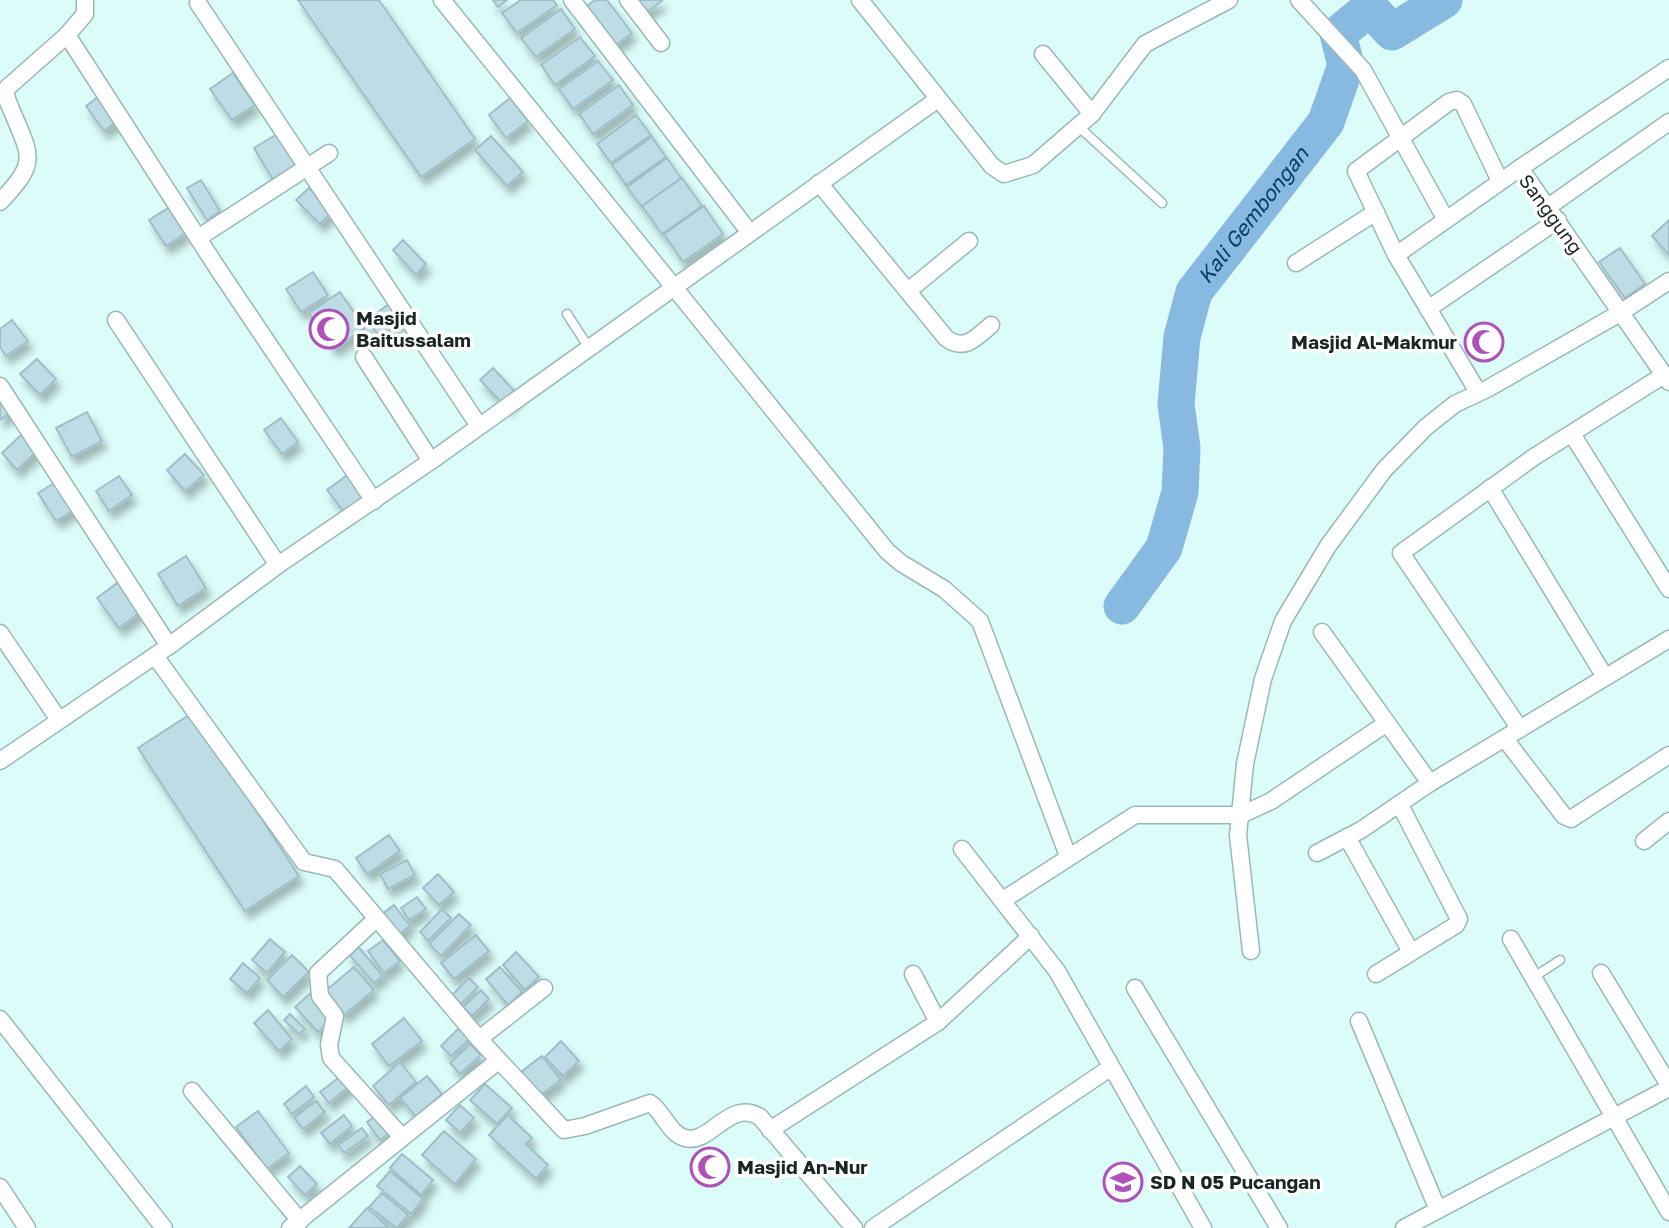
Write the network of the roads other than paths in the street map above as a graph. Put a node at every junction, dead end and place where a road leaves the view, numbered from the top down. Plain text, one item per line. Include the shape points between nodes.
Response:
1 (85, 0) edge
2 (442, 0) edge
3 (572, 0) edge
4 (628, 0) edge
5 (860, 0) edge
6 (1229, 0) edge
7 (1300, 0) edge
8 (198, 3) dead end
9 (67, 35) junction
10 (661, 43) dead end
11 (1042, 54) dead end
12 (1669, 68) edge
13 (4, 90) edge
14 (939, 99) junction
15 (1092, 114) junction
16 (1669, 122) edge
17 (1078, 126) junction
18 (1399, 138) junction
19 (329, 153) dead end
20 (305, 168) junction
21 (1520, 168) junction
22 (1500, 181) junction
23 (819, 183) junction
24 (0, 202) edge
25 (1162, 203) dead end
26 (1376, 212) junction
27 (1553, 214) junction
28 (1446, 218) junction
29 (750, 233) junction
30 (198, 238) junction
31 (968, 241) dead end
32 (1396, 255) junction
33 (1296, 263) dead end
34 (1669, 281) edge
35 (675, 286) junction
36 (908, 292) junction
37 (1428, 309) junction
38 (1620, 313) junction
39 (567, 314) dead end
40 (116, 320) dead end
41 (991, 325) dead end
42 (589, 348) junction
43 (364, 357) dead end
44 (1667, 378) edge
45 (0, 386) edge
46 (1478, 392) junction
47 (479, 426) junction
48 (1572, 434) junction
49 (431, 461) junction
50 (1490, 488) junction
51 (374, 501) junction
52 (278, 565) junction
53 (1669, 589) edge
54 (1322, 632) dead end
55 (0, 633) edge
56 (1669, 639) edge
57 (169, 646) junction
58 (155, 656) junction
59 (1605, 677) junction
60 (59, 720) junction
61 (1387, 723) junction
62 (1520, 729) junction
63 (1505, 739) junction
64 (1669, 755) edge
65 (0, 761) edge
66 (1430, 783) junction
67 (1400, 805) junction
68 (1241, 815) junction
69 (1669, 821) edge
70 (1348, 837) junction
71 (1644, 841) dead end
72 (962, 849) dead end
73 (1317, 853) dead end
74 (1069, 856) junction
75 (1003, 900) junction
76 (376, 919) junction
77 (1031, 936) junction
78 (1511, 939) dead end
79 (1251, 951) dead end
80 (1411, 952) junction
81 (1560, 960) dead end
82 (1601, 973) dead end
83 (913, 974) dead end
84 (1376, 974) dead end
85 (1534, 977) junction
86 (544, 988) dead end
87 (1135, 988) dead end
88 (0, 1019) edge
89 (1359, 1021) dead end
90 (938, 1022) junction
91 (479, 1039) junction
92 (498, 1061) junction
93 (1110, 1068) junction
94 (1669, 1087) edge
95 (192, 1091) dead end
96 (1616, 1117) junction
97 (770, 1130) junction
98 (402, 1137) junction
99 (0, 1187) edge
100 (1438, 1210) junction
101 (1669, 1212) edge
102 (295, 1224) edge
103 (27, 1228) edge
104 (164, 1228) edge
105 (854, 1228) edge
106 (873, 1228) edge
107 (1203, 1228) edge
108 (1279, 1228) edge
109 (1404, 1228) edge

1 - 9 street via 85,14
2 - 35 street
3 - 29 street
4 - 10 street
5 - 14 street
6 - 15 street via 1139,48
7 - 18 street via 1363,70
8 - 20 street
9 - 13 street
9 - 30 street
11 - 15 street
12 - 21 street
13 - 24 street via 30,153 19,182
14 - 17 street via 992,166 1004,174 1033,165
14 - 23 street
15 - 17 street
16 - 27 street
17 - 25 lane
18 - 22 street via 1449,102 1459,101
18 - 26 street via 1356,170
18 - 28 street
19 - 20 street
20 - 30 street
20 - 47 street
21 - 22 street, Sanggung
21 - 27 street, Sanggung
22 - 28 street, Sanggung
23 - 29 street
23 - 36 street
26 - 32 street
26 - 33 street
27 - 37 street
27 - 38 street, Sanggung
28 - 32 street, Sanggung
29 - 35 street
30 - 51 street
31 - 36 street
32 - 37 street
34 - 38 street
35 - 42 street
35 - 74 street via 887,551 944,589 979,621
36 - 41 street via 955,345 974,340
37 - 46 street
38 - 44 street, Sanggung
38 - 46 street
39 - 42 lane
40 - 52 street
42 - 47 street
43 - 49 street
44 - 48 street
45 - 57 street
46 - 68 street via 1426,427 1384,470 1328,545 1283,621 1245,764
47 - 49 street
48 - 50 street
48 - 53 street
49 - 51 street
50 - 59 street
50 - 62 street via 1401,553
51 - 52 street
52 - 57 street
54 - 61 street
55 - 60 street
56 - 59 street
57 - 58 street
58 - 60 street
58 - 76 street via 304,862 332,867
59 - 62 street
60 - 65 street
61 - 66 street
61 - 68 street via 1271,801
62 - 63 street
63 - 64 street via 1571,819
63 - 66 street
66 - 67 street
67 - 70 street
67 - 80 street via 1459,917 1455,925
68 - 74 street via 1135,815
68 - 79 street via 1240,866
69 - 71 street
70 - 73 street
70 - 80 street
72 - 75 street
74 - 75 street
75 - 77 street
76 - 91 street
76 - 98 street via 318,973 317,988 335,1016 331,1058
77 - 90 street
77 - 93 street via 1057,971
78 - 85 street
80 - 84 street
81 - 85 lane
82 - 94 street
83 - 90 street
85 - 96 street
86 - 91 street
87 - 108 street
88 - 104 street
89 - 100 street
90 - 97 street
91 - 92 street
92 - 97 street via 564,1130 645,1103 655,1106 687,1139 745,1111 760,1117
92 - 98 street
93 - 106 street
93 - 107 street
94 - 96 street
95 - 102 street
96 - 100 street
96 - 101 street
97 - 105 street
98 - 102 street
99 - 103 street
100 - 109 street

